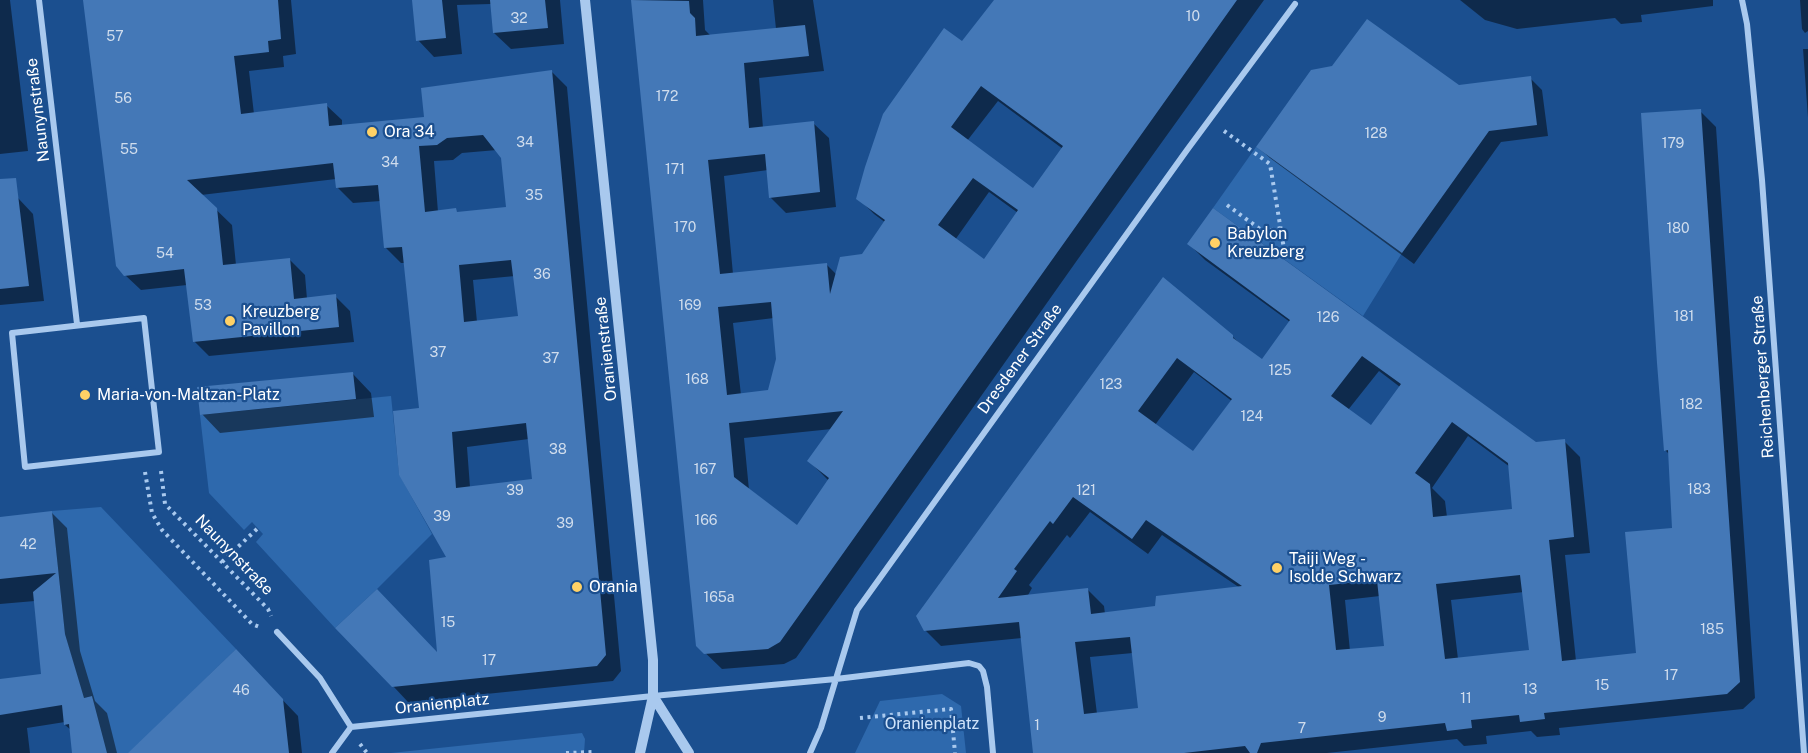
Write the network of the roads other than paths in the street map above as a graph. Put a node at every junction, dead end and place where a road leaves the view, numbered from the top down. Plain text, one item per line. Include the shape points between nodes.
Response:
1 (39, 0) edge
2 (585, 0) edge
3 (1742, 0) edge
4 (1295, 4) dead end
5 (77, 324) junction
6 (277, 632) road end
7 (836, 679) junction
8 (653, 696) junction
9 (351, 728) junction
10 (332, 753) edge
11 (640, 753) edge
12 (689, 753) edge
13 (810, 753) edge
14 (993, 753) edge
15 (1804, 753) edge

1 - 5 street, Naunynstraße
2 - 8 street, Oranienstraße via 647,596
3 - 15 street, Reichenberger Straße via 1762,180
4 - 7 street, Dresdener Straße via 857,609
5 - 5 street via 144,318 159,452 25,467 12,333
6 - 9 street via 320,678
7 - 8 street, Oranienplatz
7 - 13 street, Dresdener Straße
7 - 14 street, Oranienplatz via 969,663 979,666 987,687
8 - 9 street, Oranienplatz
8 - 11 street, Oranienstraße
8 - 12 street
9 - 10 street

